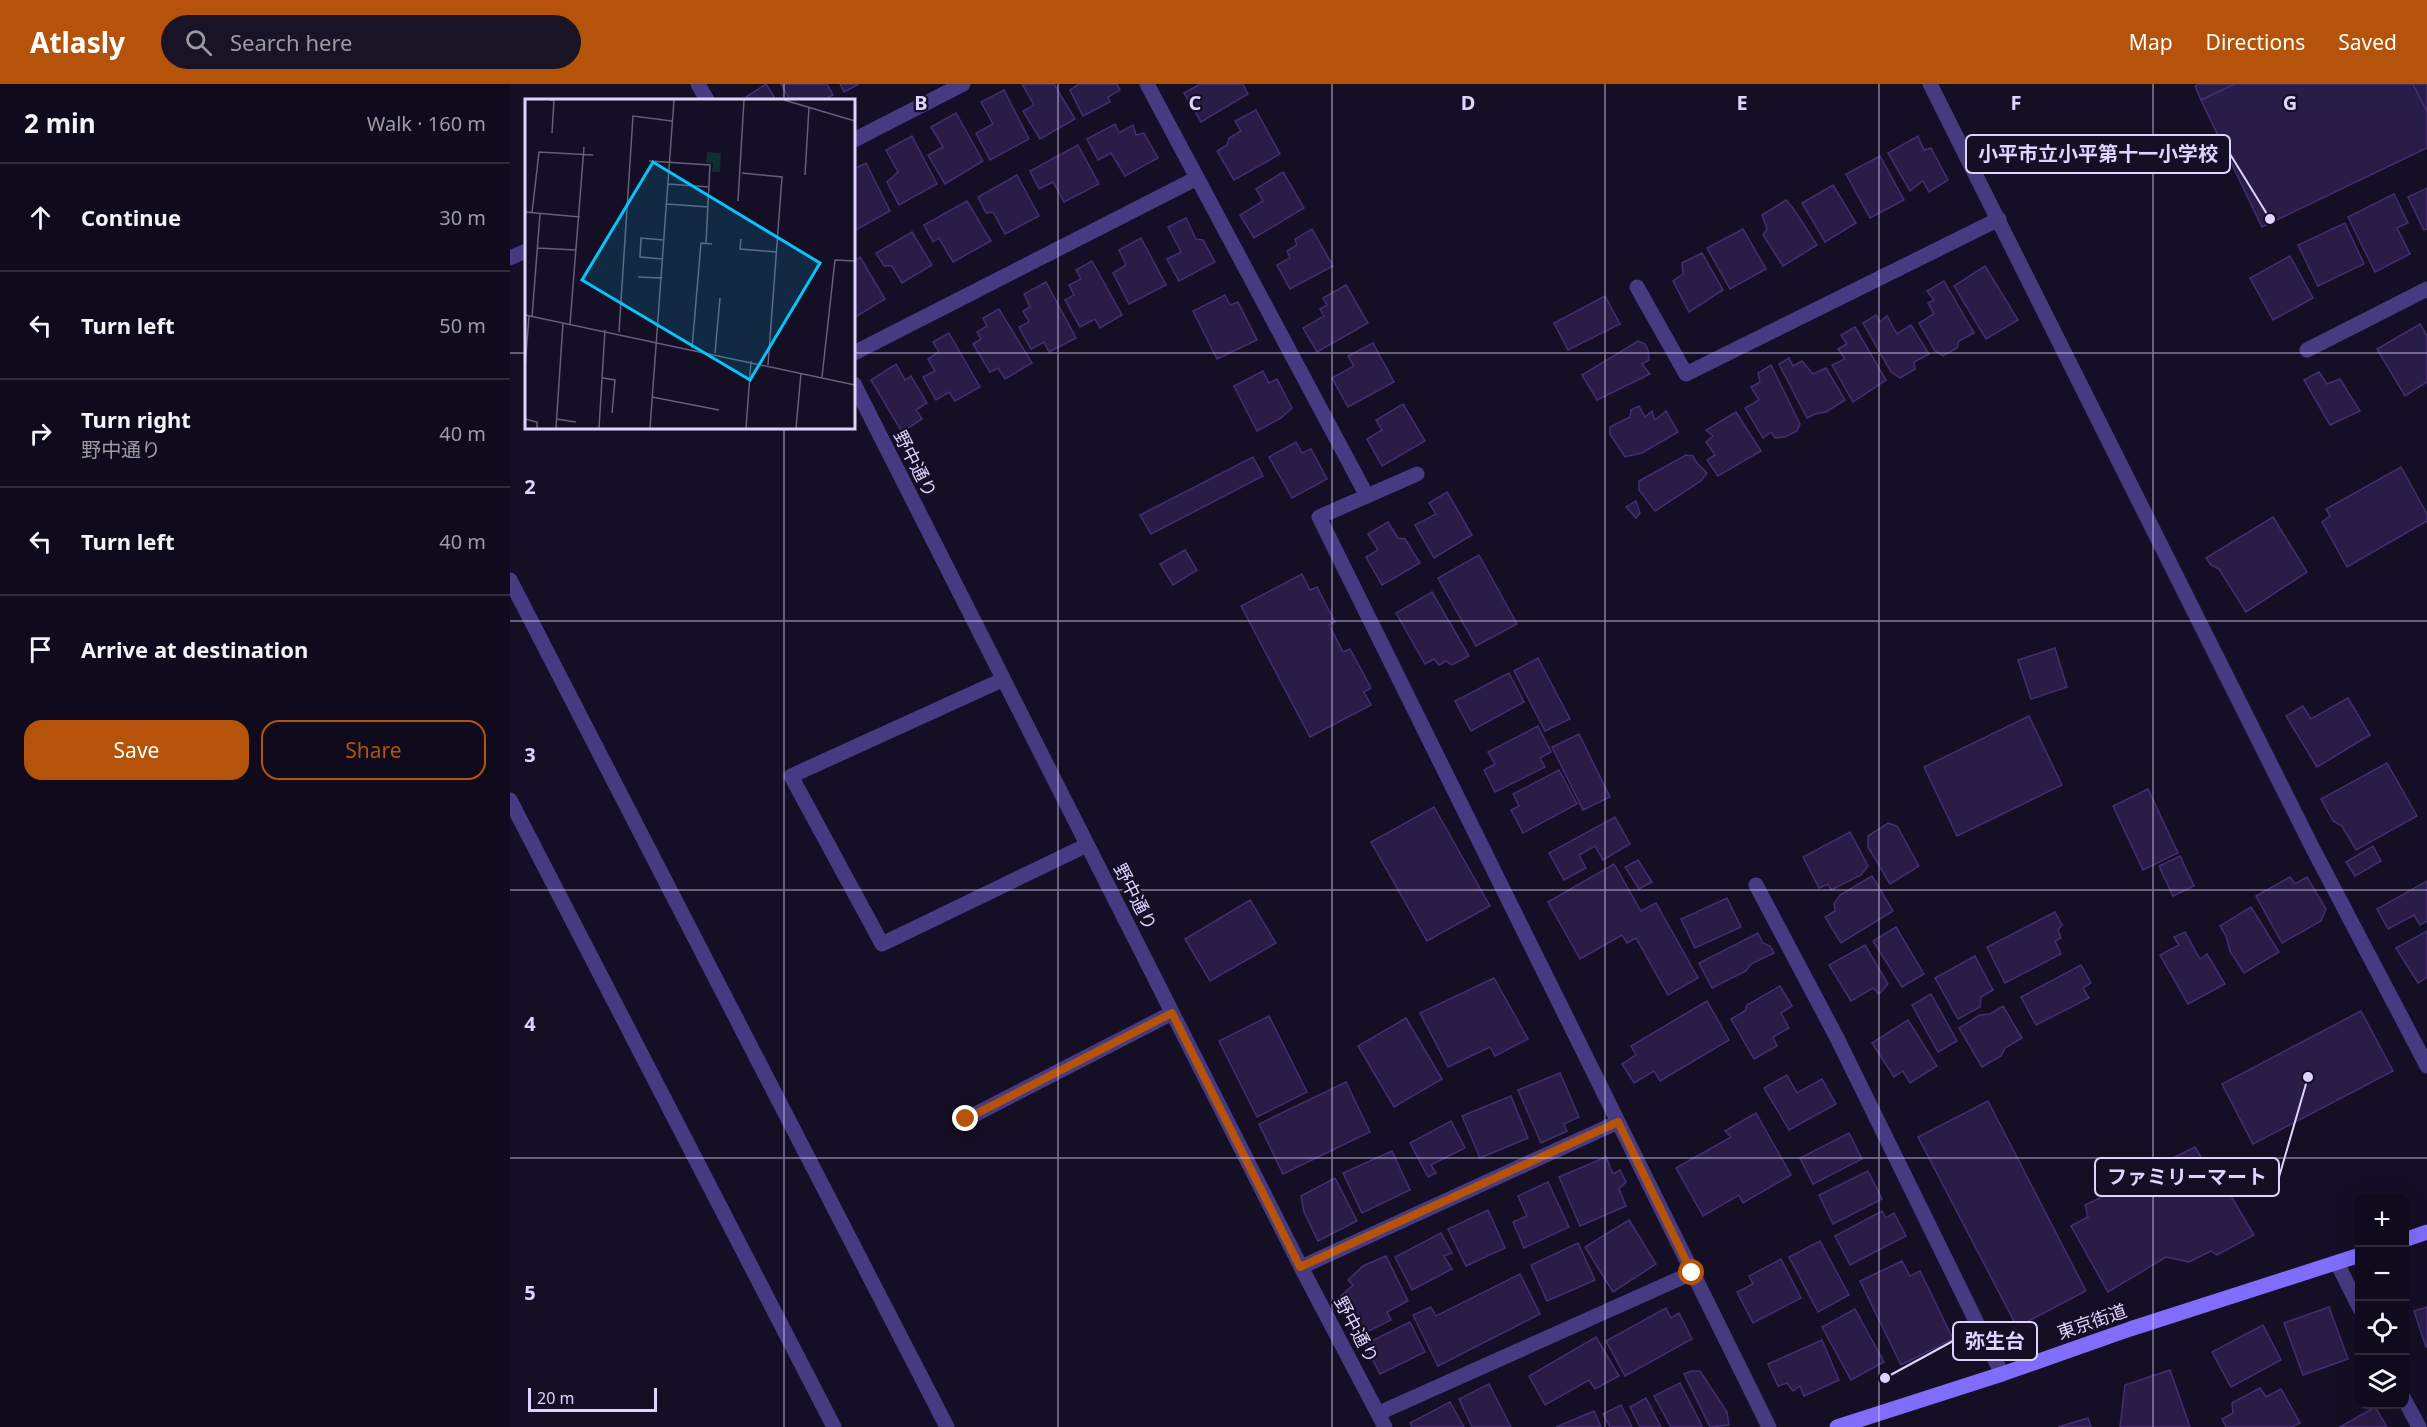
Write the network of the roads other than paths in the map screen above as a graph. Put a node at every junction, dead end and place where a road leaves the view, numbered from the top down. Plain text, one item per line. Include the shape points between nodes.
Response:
1 (698, 84) edge
2 (963, 84) edge
3 (1147, 84) edge
4 (1930, 84) edge
5 (706, 99) edge
6 (855, 139) edge
7 (1197, 178) junction
8 (1999, 219) junction
9 (525, 251) edge
10 (510, 258) edge
11 (1637, 287) dead end
12 (2427, 289) edge
13 (2307, 350) dead end
14 (855, 353) edge
15 (855, 386) edge
16 (1417, 474) dead end
17 (1367, 496) junction
18 (510, 580) edge
19 (1002, 680) junction
20 (510, 800) edge
21 (1087, 845) junction
22 (1756, 885) dead end
23 (1172, 1013) junction
24 (2427, 1066) edge
25 (966, 1119) dead end
26 (1618, 1122) junction
27 (2427, 1232) edge
28 (2409, 1238) edge
29 (2355, 1257) edge
30 (2337, 1263) junction
31 (1300, 1267) junction
32 (1692, 1273) junction
33 (2356, 1301) edge
34 (2002, 1374) junction
35 (2409, 1408) edge
36 (1382, 1420) edge
37 (834, 1427) edge
38 (948, 1427) edge
39 (1769, 1427) edge
40 (1837, 1427) edge
41 (2419, 1427) edge

1 - 5 street
2 - 6 street
3 - 7 street
4 - 8 street
7 - 14 street
7 - 17 street
8 - 11 street via 1686,374
8 - 24 street via 2305,835
9 - 10 street
12 - 13 street
15 - 19 street, 野中通り
16 - 17 street
17 - 26 street via 1319,517
18 - 38 street
19 - 21 street, 野中通り
19 - 21 street via 791,776 882,944
20 - 37 street
21 - 23 street, 野中通り
22 - 34 street via 1838,1038
23 - 25 street
23 - 31 street, 野中通り
26 - 31 street
26 - 32 street
27 - 28 main road
29 - 30 main road, 東京街道
30 - 33 street
30 - 34 main road, 東京街道
31 - 36 street, 野中通り
32 - 36 street
32 - 39 street
34 - 40 main road, 東京街道
35 - 41 street

